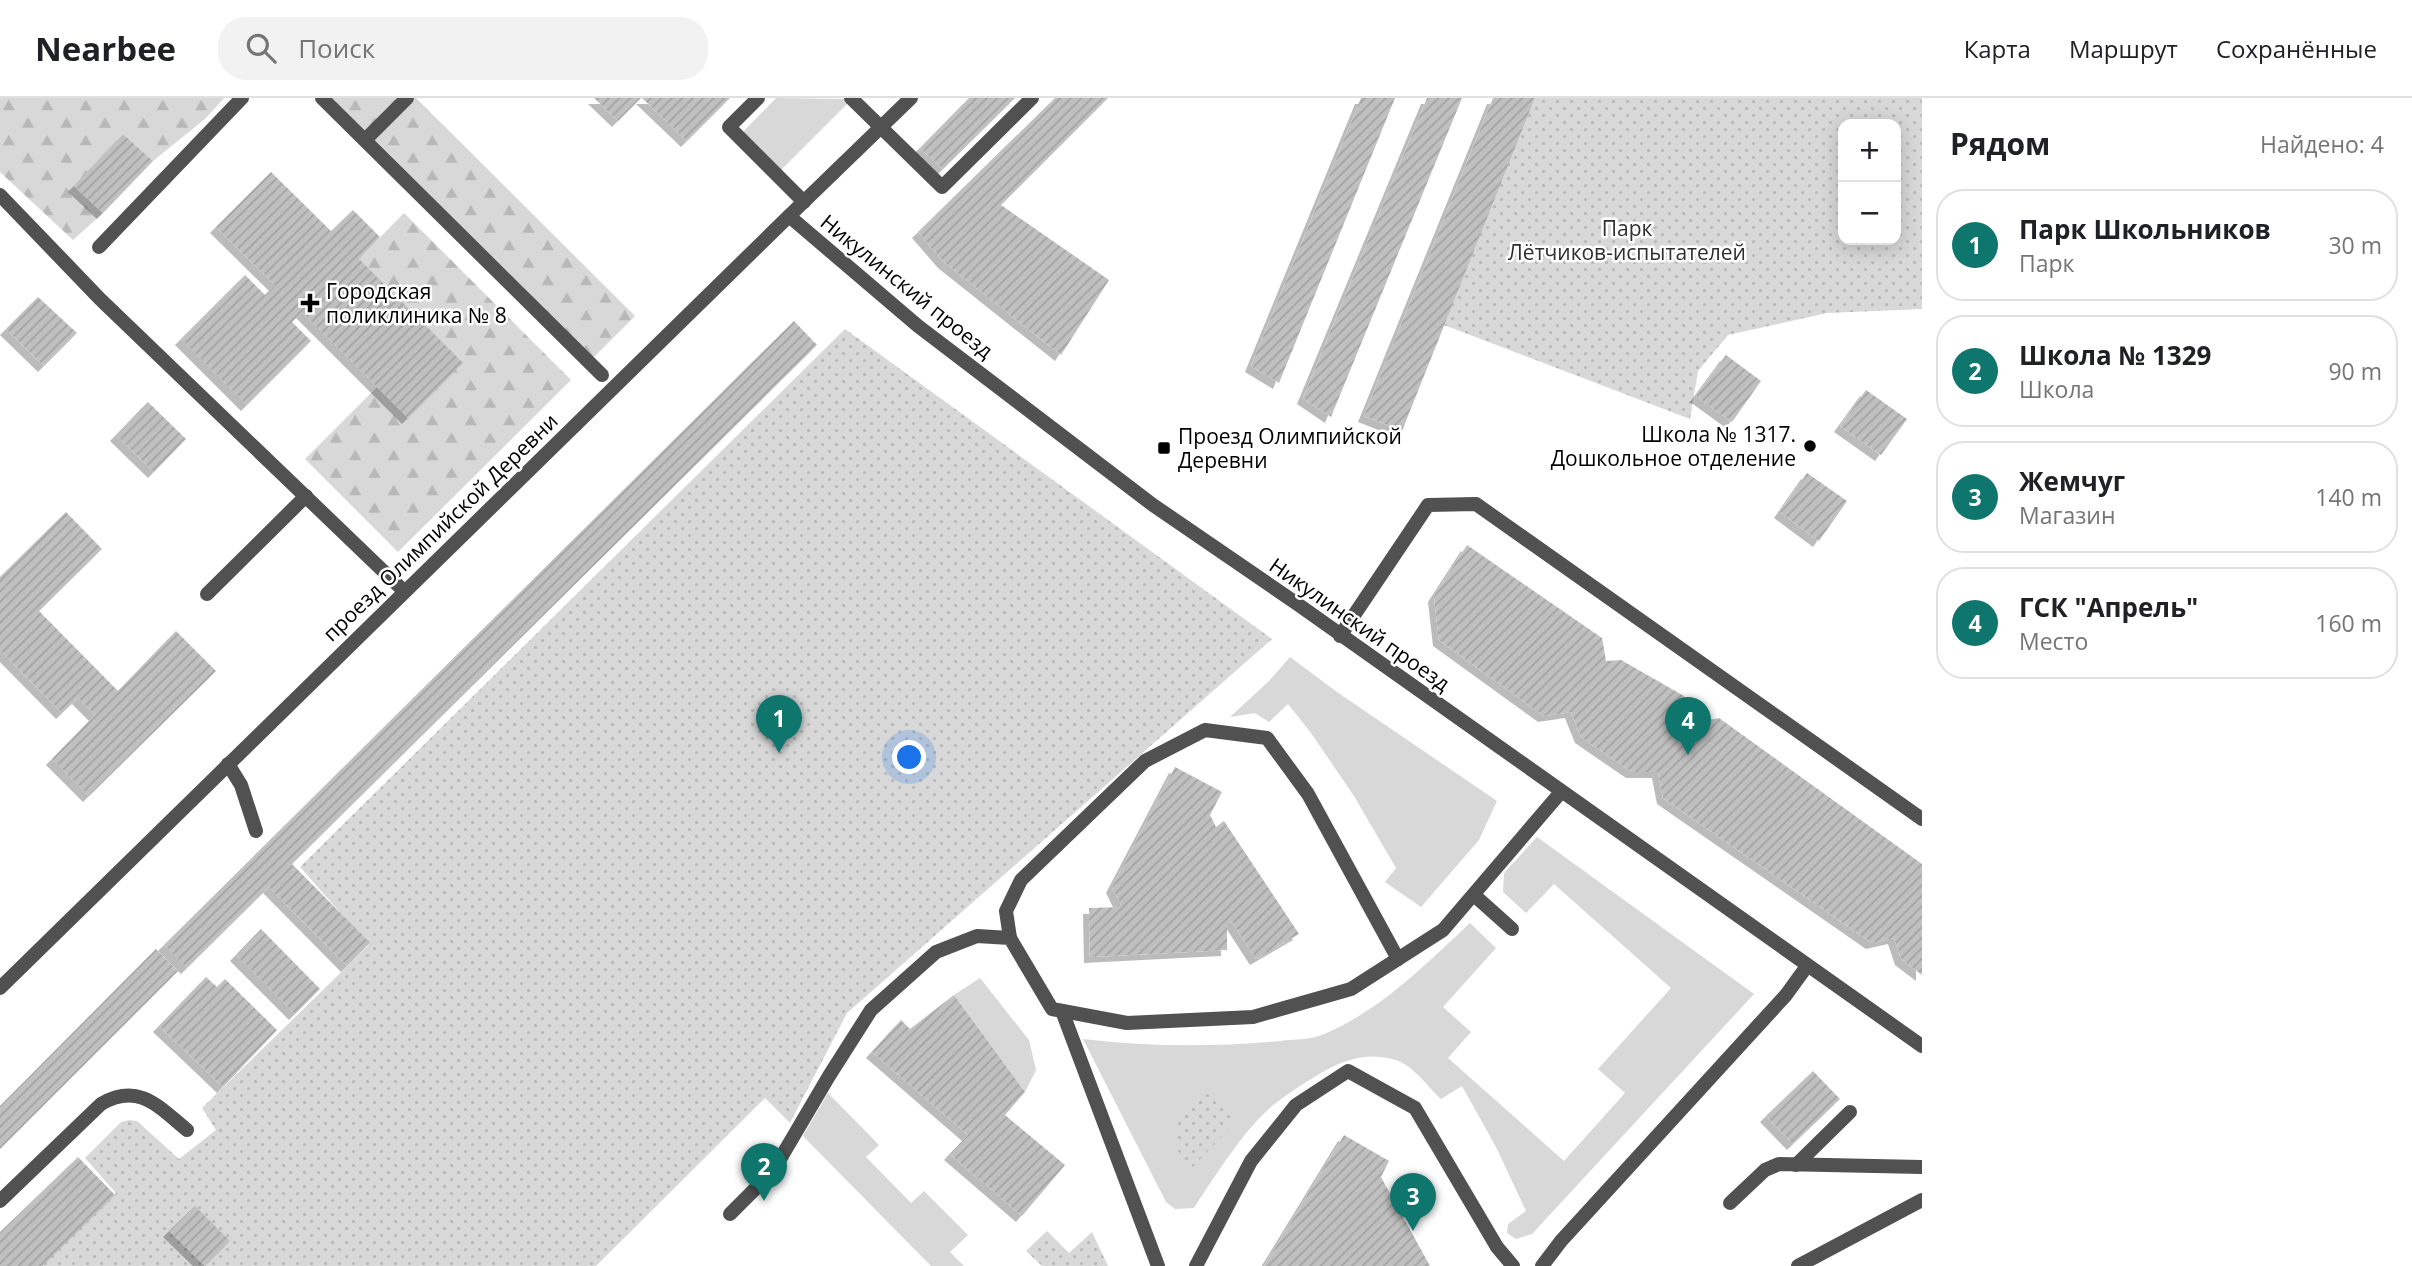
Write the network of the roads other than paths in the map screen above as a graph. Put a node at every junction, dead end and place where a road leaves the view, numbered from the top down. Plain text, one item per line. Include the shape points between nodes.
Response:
1 (242, 98) edge
2 (322, 98) edge
3 (407, 98) edge
4 (758, 98) edge
5 (851, 98) edge
6 (911, 98) edge
7 (1032, 98) edge
8 (882, 128) junction
9 (365, 140) junction
10 (0, 195) edge
11 (804, 202) junction
12 (789, 216) junction
13 (99, 247) dead end
14 (602, 375) dead end
15 (306, 496) junction
16 (404, 591) junction
17 (207, 594) dead end
18 (1340, 636) junction
19 (228, 764) junction
20 (1561, 792) junction
21 (1922, 818) edge
22 (256, 831) dead end
23 (1474, 895) junction
24 (1512, 929) dead end
25 (1010, 939) junction
26 (1398, 960) junction
27 (1807, 966) junction
28 (0, 988) edge
29 (1062, 1011) junction
30 (1922, 1046) edge
31 (1850, 1112) dead end
32 (187, 1130) dead end
33 (1796, 1165) junction
34 (1922, 1167) edge
35 (1922, 1200) edge
36 (0, 1201) edge
37 (1730, 1203) dead end
38 (730, 1214) dead end
39 (1158, 1266) edge
40 (1196, 1266) edge
41 (1513, 1266) edge
42 (1542, 1266) edge
43 (1798, 1266) edge

1 - 13 street
2 - 9 street
3 - 9 street
4 - 11 street via 729,127
5 - 8 street
6 - 8 street, проезд Олимпийской Деревни
7 - 8 street via 942,187
8 - 11 street, проезд Олимпийской Деревни
9 - 14 street
10 - 15 street via 100,299
11 - 12 street, проезд Олимпийской Деревни
12 - 16 street, проезд Олимпийской Деревни
12 - 18 street, Никулинский проезд via 918,326 1075,447
15 - 16 street
15 - 17 street
16 - 19 street, проезд Олимпийской Деревни
18 - 20 street, Никулинский проезд
18 - 21 street via 1428,505 1476,504
19 - 22 street via 241,785
19 - 28 street, проезд Олимпийской Деревни
20 - 23 street
20 - 27 street, Никулинский проезд
23 - 24 street
23 - 26 street via 1443,930
25 - 26 street via 1006,911 1021,880 1145,761 1205,730 1267,738 1308,794
25 - 29 street via 1052,1009
25 - 38 street via 977,936 936,952 871,1010 773,1171
26 - 29 street via 1351,989 1253,1017 1127,1023
27 - 30 street, Никулинский проезд
27 - 42 street
29 - 39 street
31 - 33 street
32 - 36 street via 149,1100 132,1095 113,1097
33 - 34 street
33 - 37 street via 1779,1164 1765,1170
35 - 43 street
40 - 41 street via 1251,1161 1296,1105 1348,1071 1415,1108 1497,1247

